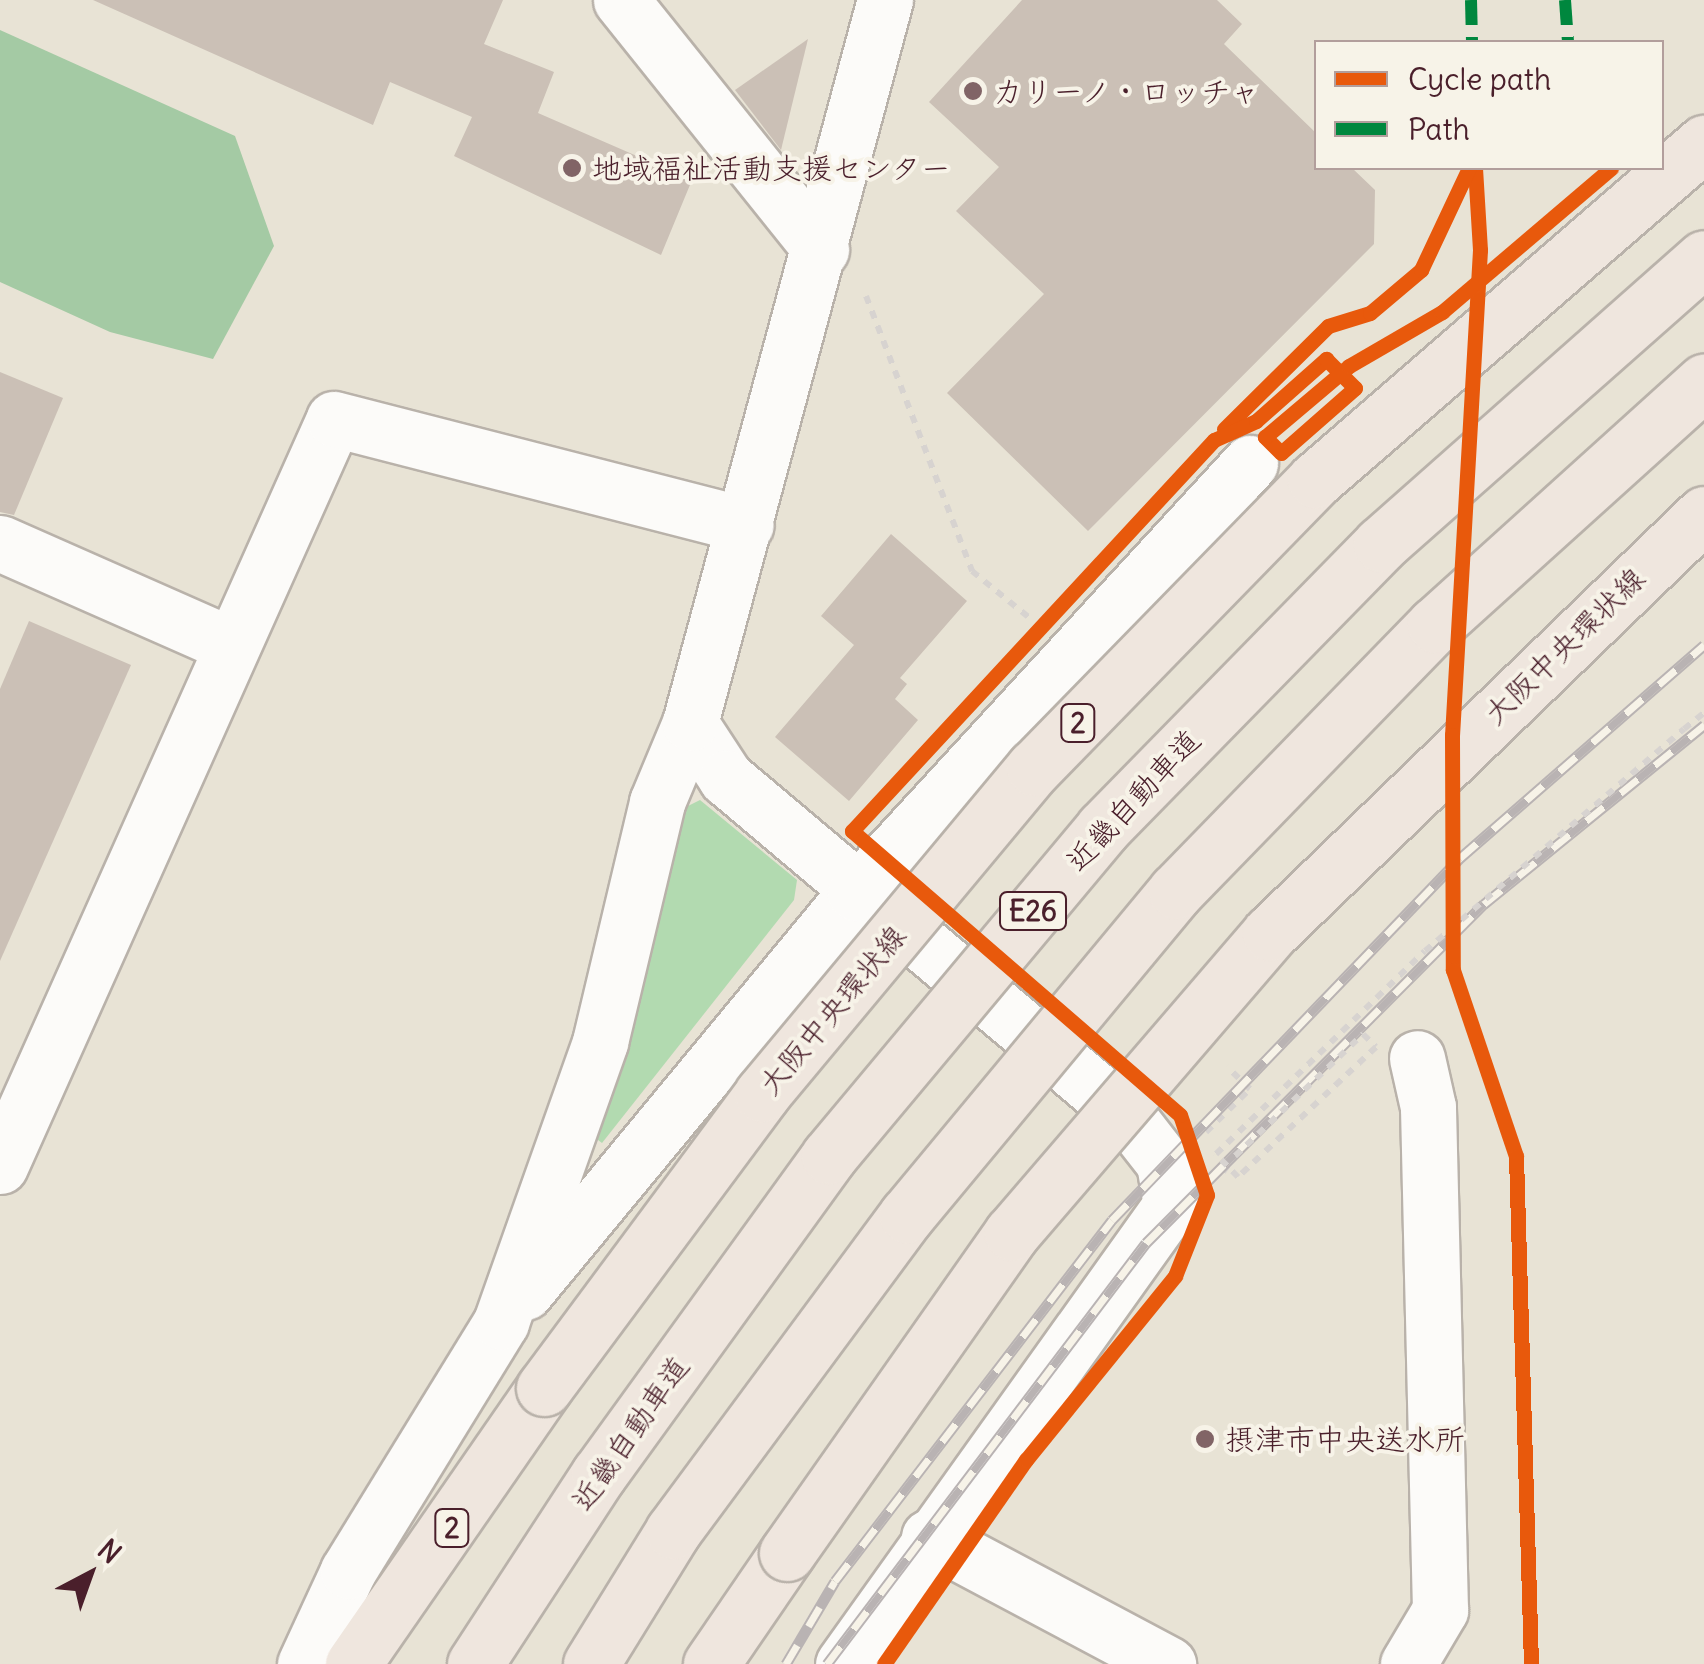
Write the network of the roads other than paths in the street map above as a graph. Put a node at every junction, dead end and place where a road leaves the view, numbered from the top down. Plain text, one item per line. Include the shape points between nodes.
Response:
1 (621, 0) edge
2 (885, 0) edge
3 (1704, 143) edge
4 (822, 250) junction
5 (1704, 258) edge
6 (1704, 382) edge
7 (1253, 442) road end
8 (1704, 514) edge
9 (746, 525) junction
10 (0, 543) edge
11 (227, 643) junction
12 (690, 724) junction
13 (856, 893) junction
14 (1417, 1058) dead end
15 (0, 1166) edge
16 (501, 1322) junction
17 (930, 1537) junction
18 (305, 1664) edge
19 (354, 1664) edge
20 (475, 1664) edge
21 (591, 1664) edge
22 (711, 1664) edge
23 (844, 1664) edge
24 (1168, 1664) edge
25 (1408, 1664) edge

1 - 4 street
2 - 4 street
3 - 19 main road, 大阪中央環状線 / 2, bridge via 1315,480 1034,768 762,1094 544,1388
4 - 9 street
5 - 20 main road, 近畿自動車道 / E26, bridge via 1381,544 1103,828 829,1156 599,1474
6 - 21 main road, bridge via 1435,625 1176,891 906,1215 673,1531
7 - 13 street
8 - 22 main road, 大阪中央環状線, bridge via 1270,933 1012,1232
9 - 11 street via 334,419
9 - 12 street
10 - 11 street
11 - 15 street
12 - 13 street via 726,778
12 - 16 street via 657,802 600,1042
13 - 16 street
13 - 17 street via 1130,1118 1164,1162 1171,1205
14 - 25 street via 1428,1107 1440,1610
16 - 18 street via 348,1571
17 - 23 street
17 - 24 street

